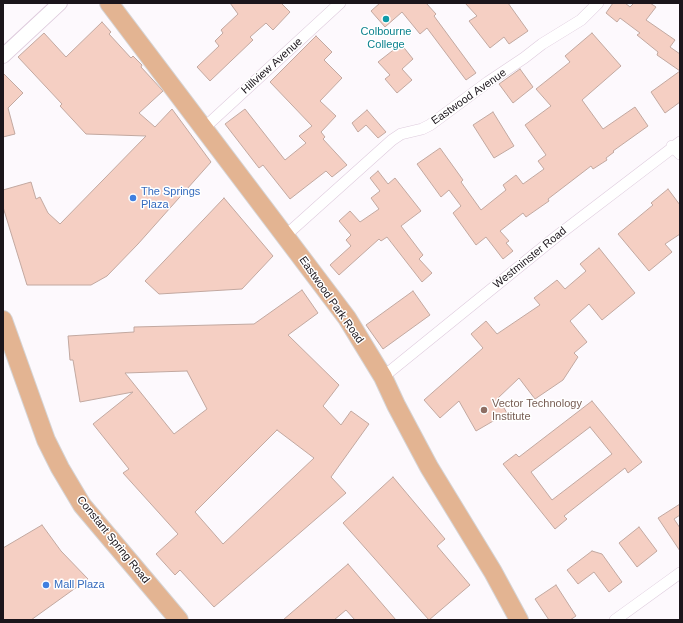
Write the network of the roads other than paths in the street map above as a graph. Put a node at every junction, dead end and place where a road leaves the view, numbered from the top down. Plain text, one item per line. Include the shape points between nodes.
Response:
1 (60, 3) edge
2 (109, 3) edge
3 (340, 3) edge
4 (598, 3) edge
5 (3, 56) edge
6 (203, 129) junction
7 (678, 147) edge
8 (285, 236) junction
9 (3, 320) edge
10 (383, 377) junction
11 (680, 573) edge
12 (179, 620) edge
13 (519, 620) edge
14 (615, 620) edge

1 - 5 street
2 - 6 main road, Eastwood Park Road
3 - 6 street, Hillview Avenue
4 - 8 street, Eastwood Avenue via 581,20 542,44 430,125 401,134 392,140
6 - 8 main road, Eastwood Park Road
7 - 10 street, Westminster Road via 557,236
8 - 10 main road, Eastwood Park Road via 347,318
9 - 12 main road, Constant Spring Road via 46,440 82,505
10 - 13 main road, Eastwood Park Road via 429,467
11 - 14 street

